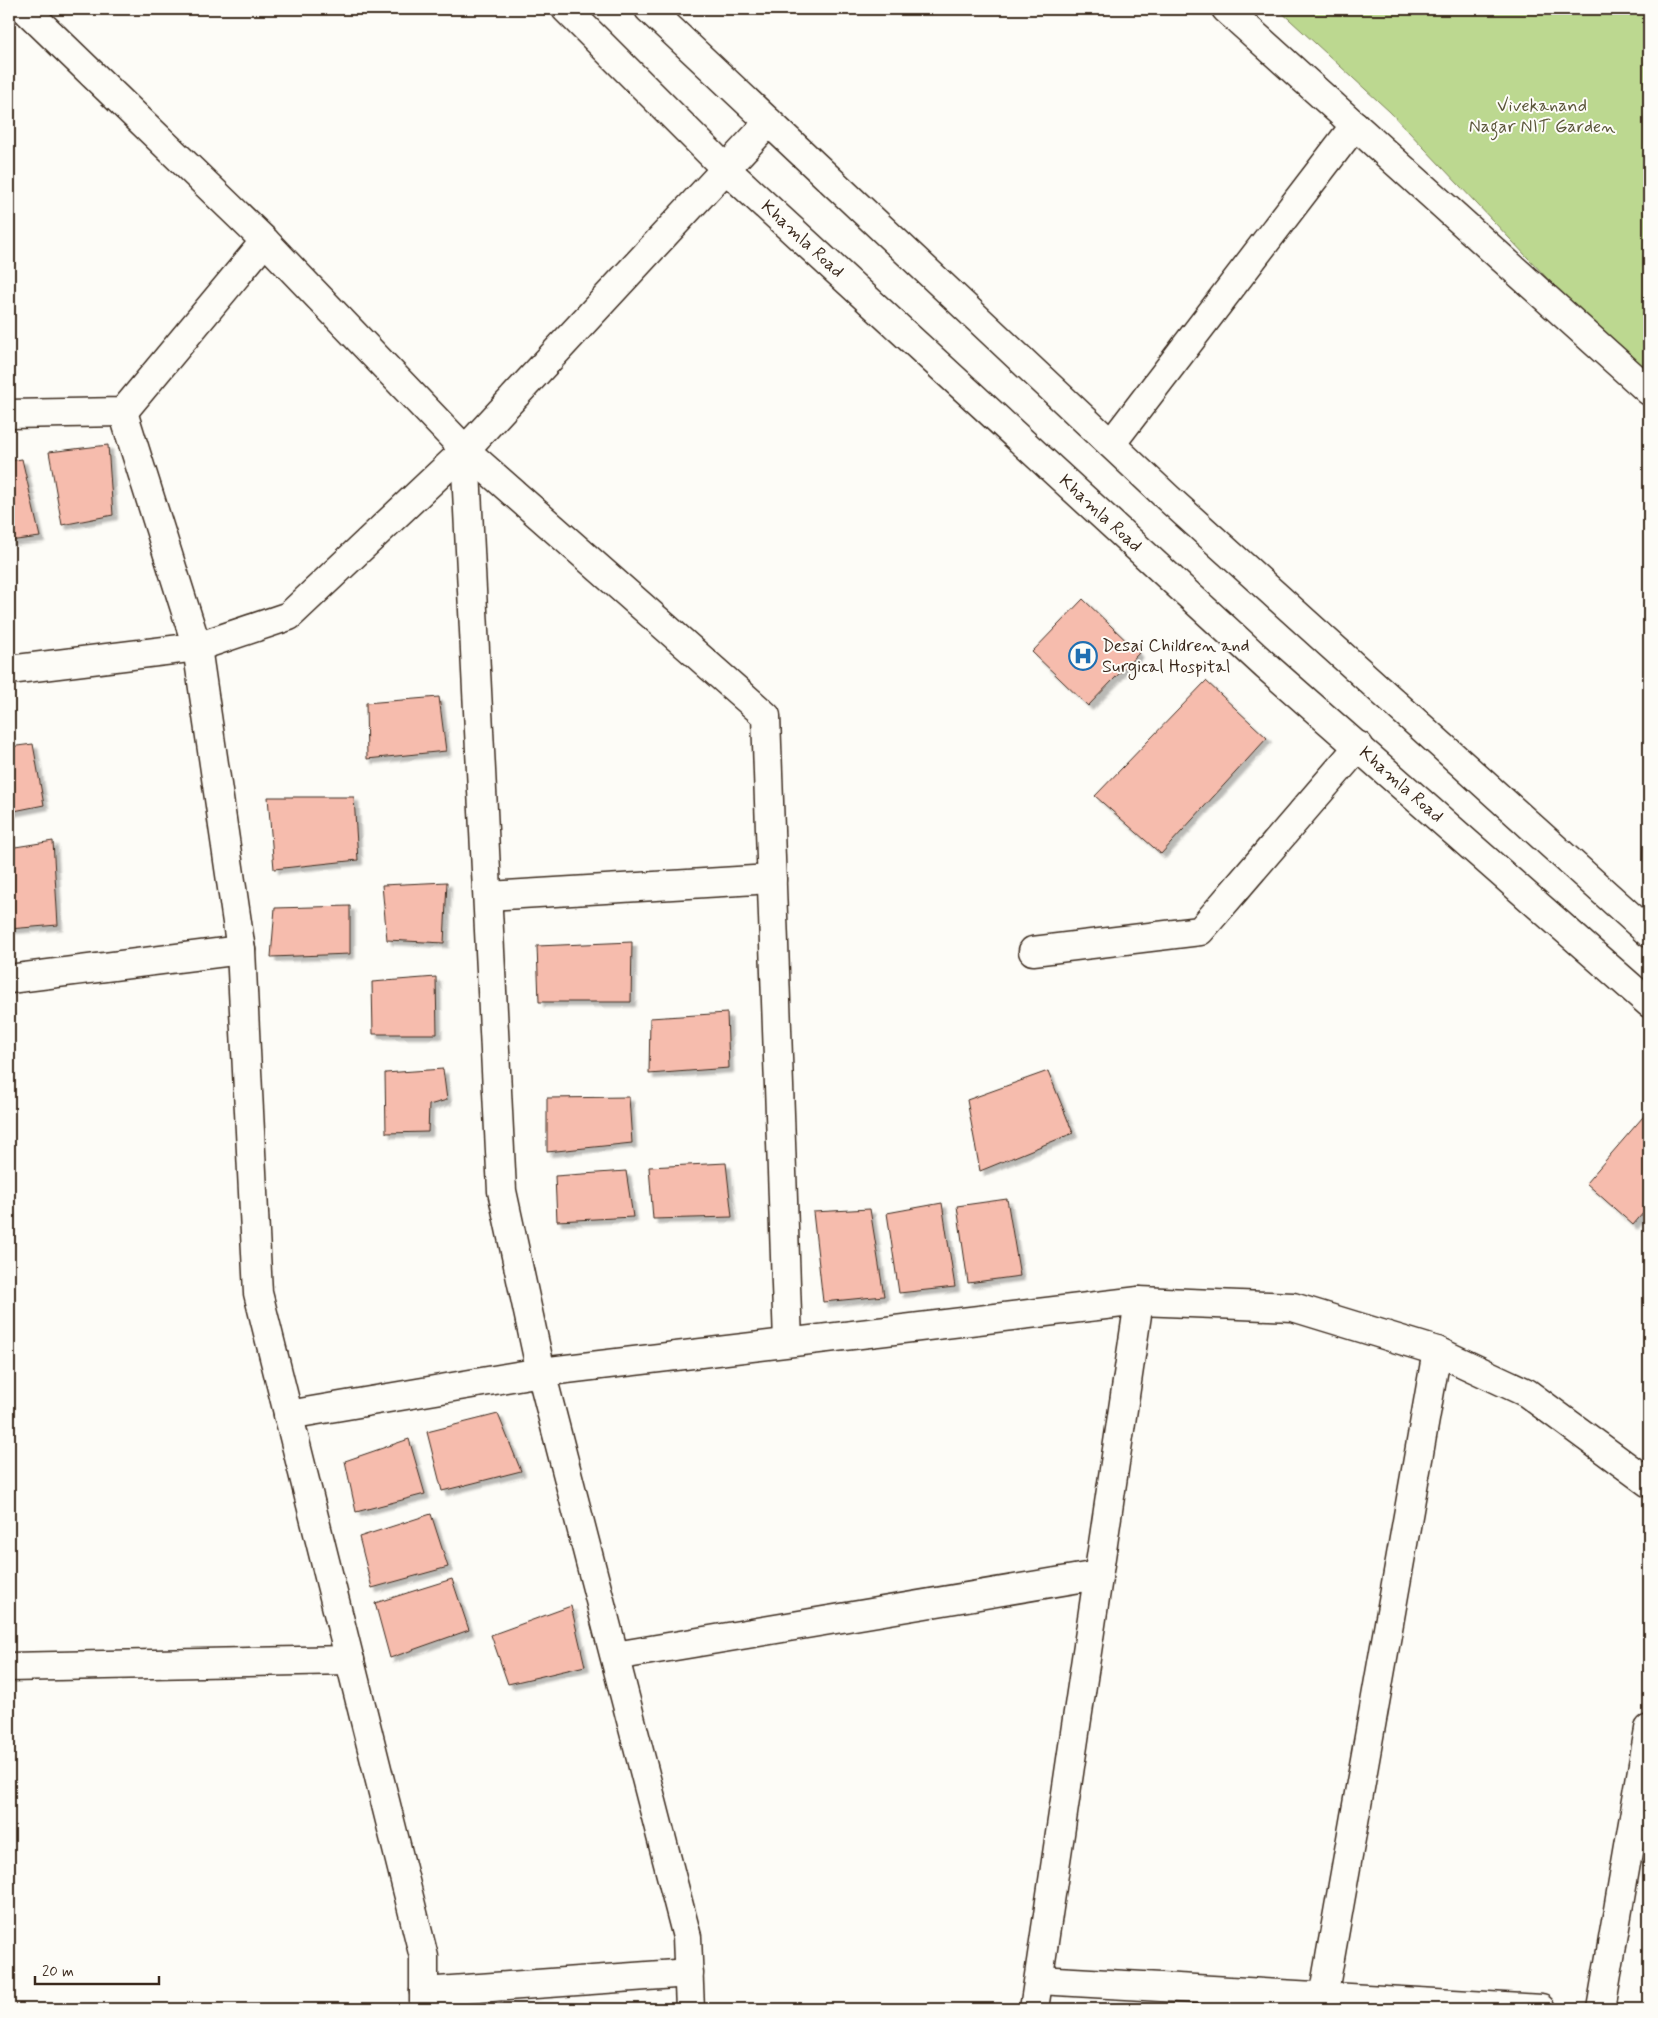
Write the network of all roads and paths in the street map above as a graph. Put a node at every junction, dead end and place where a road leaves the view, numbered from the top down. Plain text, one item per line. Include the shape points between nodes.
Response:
1 (25, 9) edge
2 (566, 9) edge
3 (649, 9) edge
4 (1226, 9) edge
5 (769, 122) junction
6 (1355, 125) junction
7 (728, 170) junction
8 (265, 241) junction
9 (1649, 391) edge
10 (123, 412) junction
11 (9, 414) edge
12 (1111, 444) junction
13 (465, 450) junction
14 (197, 647) junction
15 (9, 670) edge
16 (1359, 746) junction
17 (772, 879) junction
18 (488, 896) junction
19 (1649, 933) edge
20 (241, 950) junction
21 (1033, 951) dead end
22 (9, 979) edge
23 (1649, 1003) edge
24 (1139, 1301) junction
25 (788, 1342) junction
26 (1438, 1351) junction
27 (541, 1372) junction
28 (288, 1415) junction
29 (1649, 1483) edge
30 (1098, 1575) junction
31 (615, 1656) junction
32 (350, 1660) junction
33 (9, 1667) edge
34 (1649, 1729) edge
35 (689, 1973) junction
36 (1039, 1980) junction
37 (424, 2000) edge
38 (1322, 2003) edge
39 (690, 2009) edge
40 (1034, 2009) edge
41 (1541, 2009) edge
42 (1601, 2009) edge

1 - 8 street
2 - 7 street, Khamla Road
3 - 5 street
4 - 6 street
5 - 7 street
5 - 12 street
6 - 9 street
6 - 12 street
7 - 13 street
7 - 16 street, Khamla Road via 1266,666
8 - 10 street
8 - 13 street
10 - 11 street
10 - 14 street
12 - 19 street
13 - 14 street via 290,616
13 - 17 street via 766,716
13 - 18 street
14 - 15 street
14 - 20 street
16 - 21 street via 1200,931
16 - 23 street, Khamla Road
17 - 18 street
17 - 25 street
18 - 27 street via 502,1190
20 - 22 street
20 - 28 street via 258,1293
24 - 25 street
24 - 26 street via 1293,1307
24 - 30 street
25 - 27 street
26 - 29 street via 1527,1393
26 - 38 street
27 - 28 street
27 - 31 street
28 - 32 street
30 - 31 street
30 - 36 street
31 - 35 street via 688,1937
32 - 33 street
32 - 37 street via 424,1957
34 - 42 street
35 - 37 street
35 - 39 street
36 - 38 street
36 - 40 street
38 - 41 street

